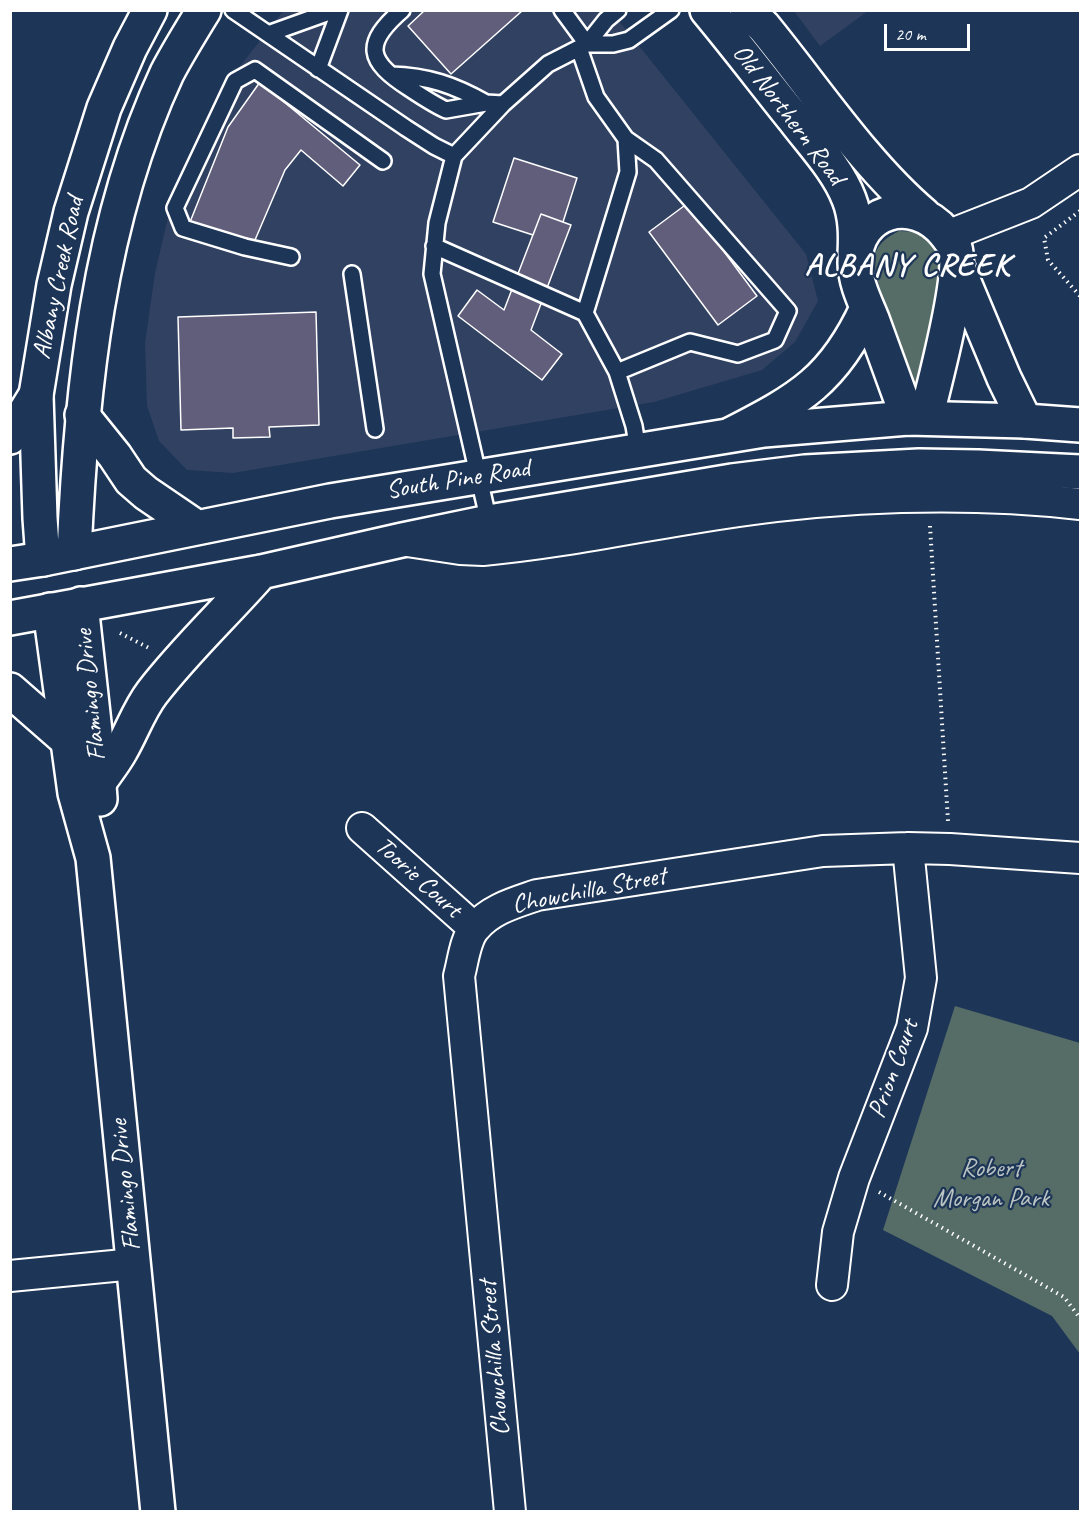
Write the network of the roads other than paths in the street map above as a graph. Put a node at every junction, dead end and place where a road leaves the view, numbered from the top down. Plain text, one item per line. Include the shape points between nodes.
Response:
1 (132, 10) edge
2 (150, 10) edge
3 (204, 10) edge
4 (232, 10) edge
5 (335, 10) edge
6 (340, 10) edge
7 (402, 10) edge
8 (562, 10) edge
9 (618, 10) edge
10 (671, 10) edge
11 (707, 10) edge
12 (747, 10) edge
13 (268, 34) junction
14 (583, 46) junction
15 (318, 69) junction
16 (391, 75) junction
17 (486, 103) junction
18 (503, 104) junction
19 (104, 108) junction
20 (626, 139) junction
21 (454, 156) junction
22 (383, 161) dead end
23 (1080, 170) edge
24 (943, 239) junction
25 (434, 246) junction
26 (291, 256) dead end
27 (855, 262) junction
28 (352, 274) dead end
29 (867, 308) junction
30 (585, 313) junction
31 (617, 372) junction
32 (36, 395) junction
33 (82, 415) junction
34 (917, 418) junction
35 (1026, 421) junction
36 (1080, 425) edge
37 (375, 429) dead end
38 (732, 434) junction
39 (10, 437) edge
40 (638, 450) junction
41 (919, 466) junction
42 (1080, 472) edge
43 (479, 476) junction
44 (1080, 504) edge
45 (489, 522) junction
46 (196, 527) junction
47 (402, 540) junction
48 (59, 556) junction
49 (10, 564) edge
50 (261, 572) junction
51 (66, 607) junction
52 (10, 618) edge
53 (10, 690) edge
54 (66, 739) junction
55 (100, 781) junction
56 (362, 828) dead end
57 (908, 848) junction
58 (93, 858) junction
59 (1080, 858) edge
60 (474, 928) junction
61 (134, 1264) junction
62 (10, 1276) edge
63 (831, 1285) dead end
64 (158, 1512) edge
65 (510, 1512) edge

1 - 19 street via 116,49
2 - 19 main road, Albany Creek Road
3 - 33 main road, Albany Creek Road via 168,73 125,190 98,304
4 - 13 lane
5 - 13 lane
6 - 15 lane
7 - 16 lane via 386,24 374,50 380,66
8 - 14 lane
9 - 14 lane
10 - 14 lane via 629,40
11 - 27 main road, Old Northern Road via 844,189 854,219
12 - 24 main road, Old Northern Road via 876,166
13 - 15 lane
14 - 18 lane via 548,64
14 - 20 lane via 596,97
15 - 21 lane
16 - 17 lane via 430,78
16 - 17 lane via 446,110
17 - 18 lane
18 - 21 lane
19 - 32 main road, Albany Creek Road via 71,212
20 - 30 lane via 628,172
20 - 31 lane via 656,160 788,310 775,340 738,354 690,342
21 - 25 lane
22 - 26 lane via 255,70 235,81 176,208 183,228
23 - 24 street via 1031,203
24 - 27 main road, Old Northern Road via 897,212 888,213 862,235
24 - 34 main road via 952,302
24 - 35 main road
25 - 30 lane
25 - 43 lane via 432,274
27 - 29 main road, Old Northern Road
28 - 37 lane
29 - 34 main road, Old Northern Road
29 - 38 main road via 847,345 816,382 791,402
30 - 31 lane
31 - 40 lane
32 - 39 main road
32 - 48 main road, Albany Creek Road via 39,518
33 - 46 main road via 131,480
33 - 48 main road, Albany Creek Road
34 - 35 main road
34 - 38 main road, South Pine Road
34 - 41 main road
35 - 36 main road
38 - 40 main road, South Pine Road
40 - 43 main road, South Pine Road
41 - 42 main road
41 - 45 main road, South Pine Road via 805,472
43 - 45 lane
43 - 46 main road, South Pine Road
44 - 47 street, South Pine Road via 992,498 858,499 775,506 483,550
45 - 47 main road, South Pine Road
46 - 48 main road, South Pine Road
47 - 50 main road, South Pine Road
48 - 49 main road, South Pine Road
48 - 51 main road
50 - 51 main road, South Pine Road
50 - 55 main road via 150,694
51 - 52 main road, South Pine Road
51 - 54 main road, Flamingo Drive
51 - 55 main road, Flamingo Drive
53 - 54 main road
54 - 58 main road, Flamingo Drive via 75,793
55 - 58 main road, Flamingo Drive
56 - 60 street, Toorie Court
57 - 59 street, Chowchilla Street
57 - 60 street, Chowchilla Street via 823,851 537,895 502,907
57 - 63 street, Prion Court via 921,978 912,1028 854,1178 838,1232
58 - 61 main road, Flamingo Drive
60 - 65 street, Chowchilla Street via 459,976
61 - 62 street
61 - 64 main road, Flamingo Drive

